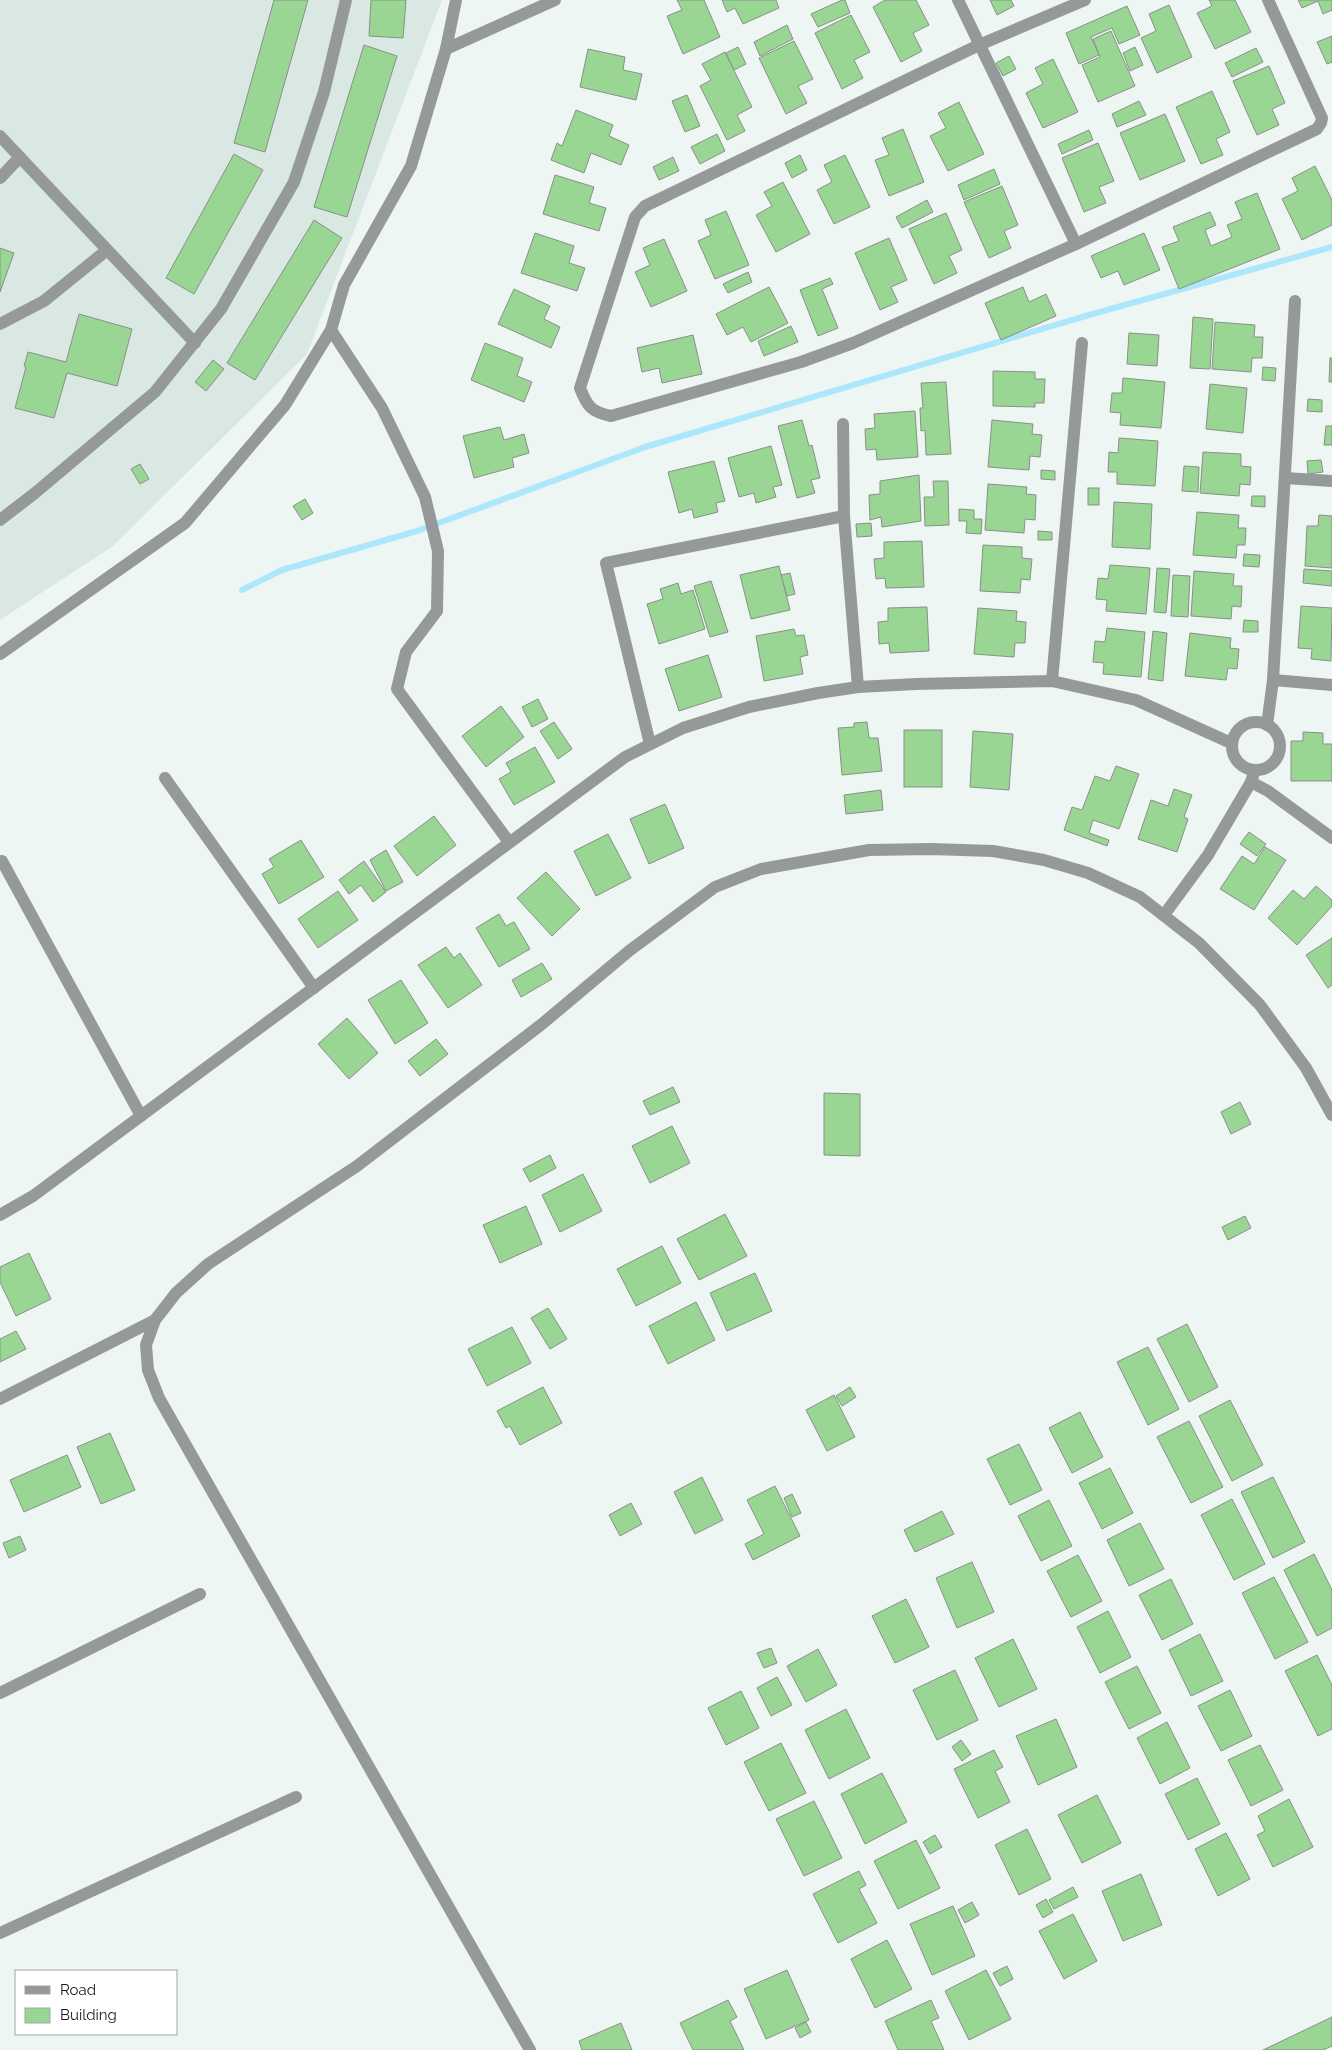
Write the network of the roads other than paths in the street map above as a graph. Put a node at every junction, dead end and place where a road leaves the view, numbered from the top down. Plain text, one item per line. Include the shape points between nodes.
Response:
1 (346, 0) edge
2 (456, 0) edge
3 (554, 0) edge
4 (958, 0) edge
5 (1085, 0) edge
6 (1268, 0) edge
7 (979, 45) junction
8 (446, 49) junction
9 (0, 136) edge
10 (20, 157) junction
11 (0, 178) edge
12 (1076, 244) junction
13 (107, 250) junction
14 (1295, 301) dead end
15 (0, 324) edge
16 (331, 330) junction
17 (195, 343) junction
18 (1082, 344) dead end
19 (843, 424) dead end
20 (1285, 478) junction
21 (1332, 481) edge
22 (844, 516) junction
23 (0, 520) edge
24 (0, 654) edge
25 (1273, 680) junction
26 (1052, 681) junction
27 (1332, 685) edge
28 (858, 687) junction
29 (1267, 725) junction
30 (1231, 743) junction
31 (650, 744) junction
32 (1253, 776) junction
33 (165, 778) dead end
34 (1332, 838) edge
35 (509, 842) junction
36 (2, 861) dead end
37 (1164, 915) junction
38 (314, 988) junction
39 (1332, 1115) edge
40 (141, 1116) junction
41 (0, 1215) edge
42 (155, 1320) junction
43 (0, 1399) edge
44 (200, 1594) dead end
45 (0, 1694) edge
46 (296, 1797) dead end
47 (0, 1933) edge
48 (530, 2050) edge

1 - 17 street via 324,92 294,182 222,309
2 - 8 street
3 - 8 street
4 - 7 street
5 - 7 street
6 - 12 street via 1322,118 1317,129
7 - 12 street
7 - 12 street via 645,206 635,217 580,388 586,403 597,413 611,416 801,362 854,343
8 - 16 street via 412,166 344,285
9 - 10 street
10 - 11 street
10 - 13 street
13 - 15 street via 44,301
13 - 17 street
14 - 20 street
16 - 24 street via 285,405 185,523
16 - 35 street via 382,408 425,497 438,550 437,612 406,652 397,689
17 - 23 street via 155,392
18 - 26 street
19 - 22 street
20 - 21 street
20 - 25 street
22 - 28 street
22 - 31 street via 606,563
25 - 27 street
25 - 29 street
26 - 28 street
26 - 30 street via 1136,700
28 - 31 street via 750,708 683,728
29 - 30 street via 1246,724 1239,728
29 - 32 street via 1280,740 1278,757
30 - 32 street via 1235,760
31 - 35 street via 625,757
32 - 34 street via 1268,792
32 - 37 street via 1208,855
33 - 38 street
35 - 38 street
36 - 40 street
37 - 39 street via 1198,943 1260,1005 1306,1068
37 - 42 street via 1140,897 1088,873 1044,860 993,851 869,850 761,870 715,888 629,951 542,1024 357,1166 208,1264 176,1293
38 - 40 street
40 - 41 street via 33,1196
42 - 43 street
42 - 48 street via 146,1345 148,1370 159,1398
44 - 45 street
46 - 47 street

